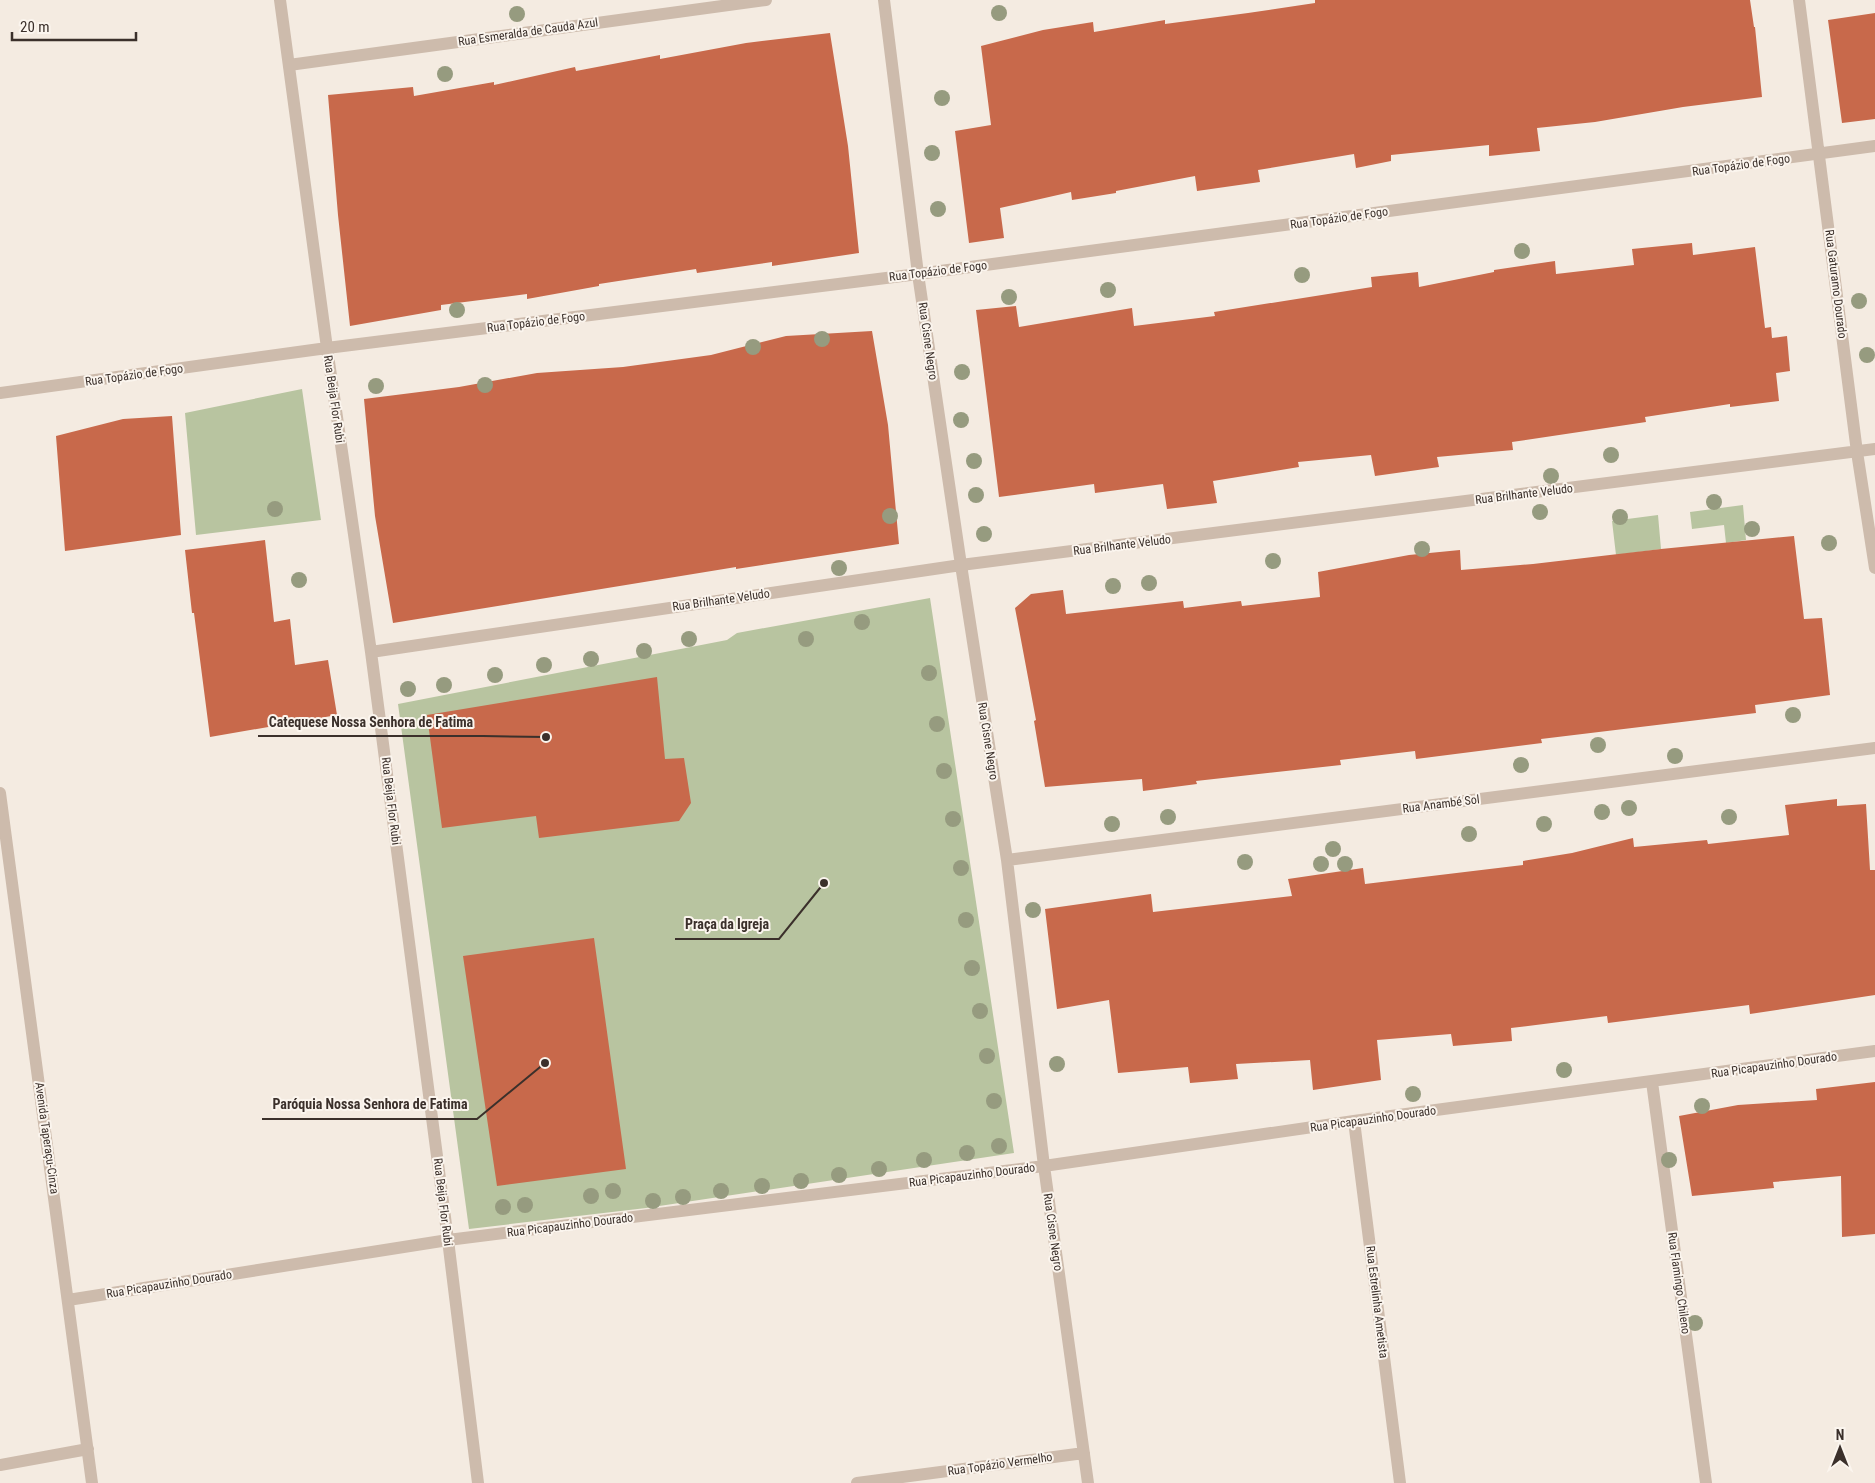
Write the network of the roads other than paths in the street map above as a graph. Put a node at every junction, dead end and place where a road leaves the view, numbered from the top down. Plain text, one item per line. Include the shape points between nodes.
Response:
1 (280, 0) edge
2 (766, 0) edge
3 (884, 0) edge
4 (1799, 0) edge
5 (289, 65) junction
6 (1875, 146) edge
7 (1819, 154) junction
8 (918, 274) junction
9 (327, 348) junction
10 (0, 393) edge
11 (1875, 449) edge
12 (1858, 452) junction
13 (961, 565) junction
14 (1875, 568) edge
15 (371, 652) junction
16 (1875, 748) edge
17 (0, 793) edge
18 (1007, 860) junction
19 (1875, 1051) edge
20 (1652, 1082) junction
21 (1354, 1121) junction
22 (1044, 1166) junction
23 (448, 1240) junction
24 (68, 1300) junction
25 (88, 1449) junction
26 (1084, 1453) junction
27 (0, 1465) edge
28 (92, 1483) edge
29 (478, 1483) edge
30 (857, 1483) edge
31 (1088, 1483) edge
32 (1400, 1483) edge
33 (1706, 1483) edge

1 - 5 street, Rua Beija Flor Rubi
2 - 5 street, Rua Esmeralda de Cauda Azul
3 - 8 street, Rua Cisne Negro
4 - 7 street, Rua Gaturamo Dourado
5 - 9 street, Rua Beija Flor Rubi
6 - 7 street, Rua Topázio de Fogo
7 - 8 street, Rua Topázio de Fogo
7 - 12 street, Rua Gaturamo Dourado
8 - 9 street, Rua Topázio de Fogo
8 - 13 street, Rua Cisne Negro
9 - 10 street, Rua Topázio de Fogo
9 - 15 street, Rua Beija Flor Rubi
11 - 12 street, Rua Brilhante Veludo
12 - 13 street, Rua Brilhante Veludo
12 - 14 street, Rua Gaturamo Dourado
13 - 15 street, Rua Brilhante Veludo
13 - 18 street, Rua Cisne Negro
15 - 23 street, Rua Beija Flor Rubi
16 - 18 street, Rua Anambé Sol
17 - 24 street, Avenida Taperaçu-Cinza
18 - 22 street, Rua Cisne Negro
19 - 20 street, Rua Picapauzinho Dourado
20 - 21 street, Rua Picapauzinho Dourado
20 - 33 street, Rua Flamingo Chileno
21 - 22 street, Rua Picapauzinho Dourado
21 - 32 street, Rua Estrelinha Ametista
22 - 23 street, Rua Picapauzinho Dourado
22 - 26 street, Rua Cisne Negro
23 - 24 street, Rua Picapauzinho Dourado
23 - 29 street, Rua Beija Flor Rubi
24 - 25 street, Avenida Taperaçu-Cinza
25 - 27 street
25 - 28 street, Avenida Taperaçu-Cinza
26 - 30 street, Rua Topázio Vermelho
26 - 31 street, Rua Cisne Negro

